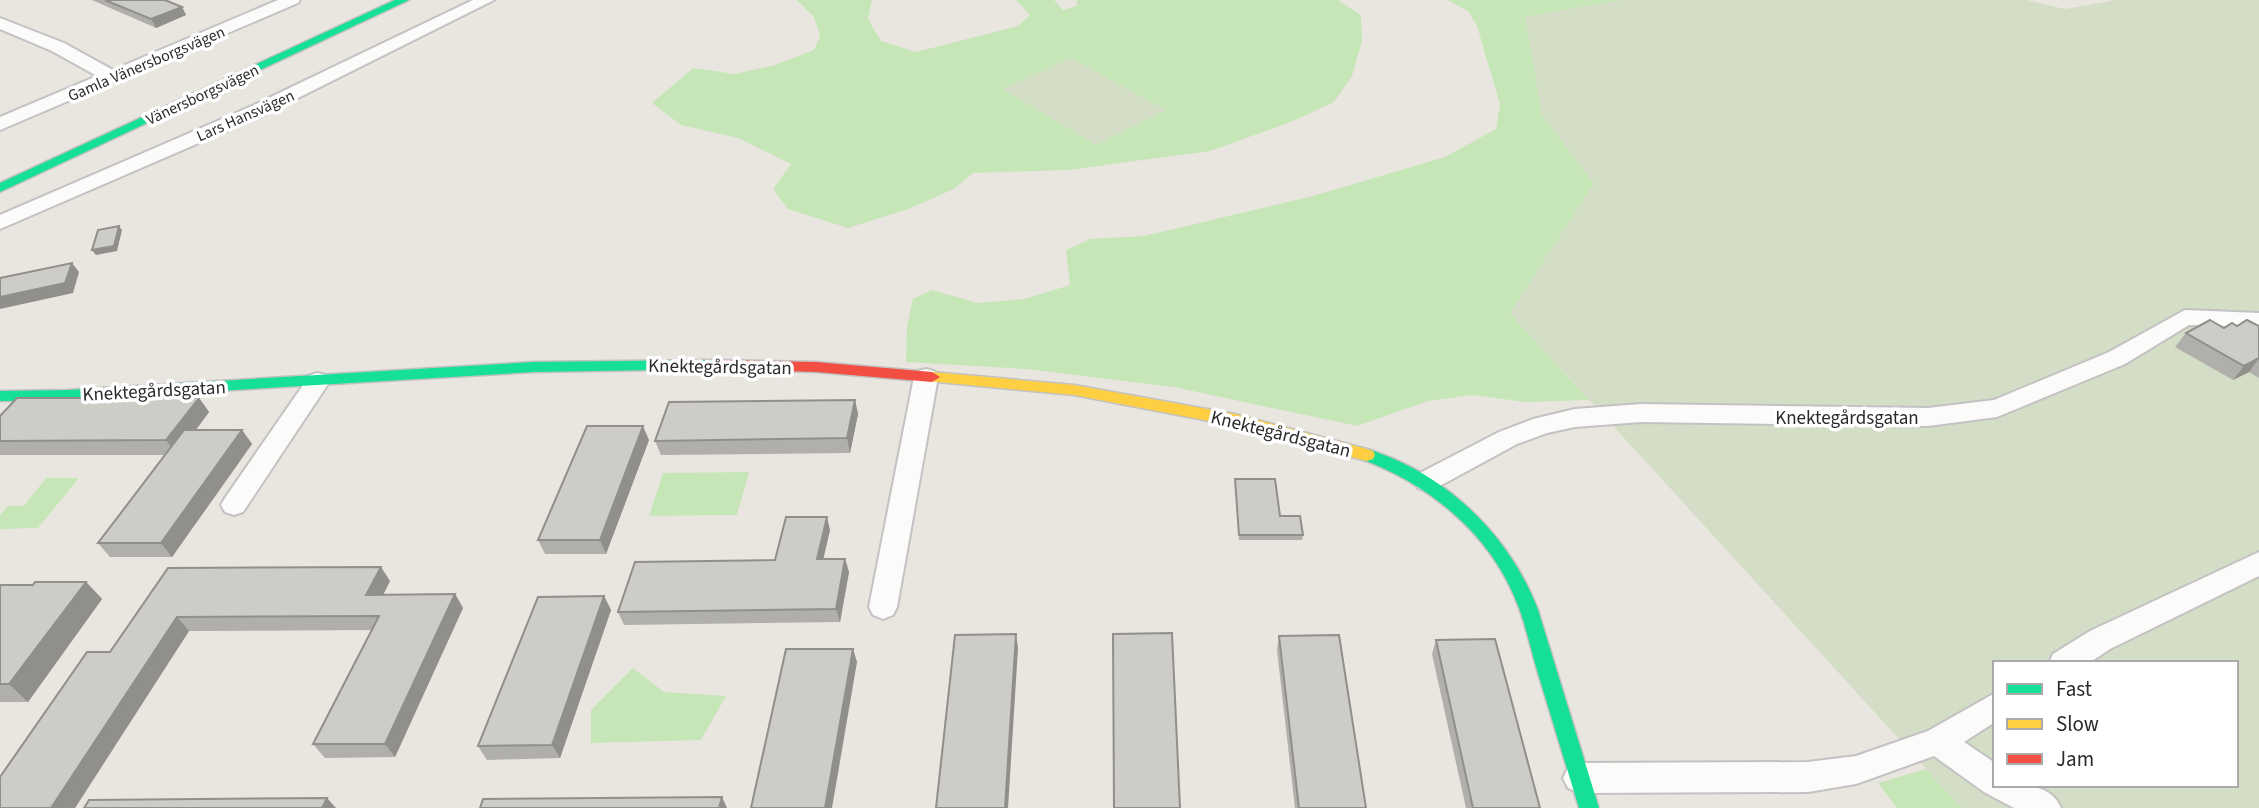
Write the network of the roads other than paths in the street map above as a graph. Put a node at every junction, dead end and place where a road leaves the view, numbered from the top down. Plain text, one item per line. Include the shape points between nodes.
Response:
1 (292, 0) edge
2 (384, 0) edge
3 (404, 0) edge
4 (486, 0) edge
5 (0, 23) edge
6 (113, 76) junction
7 (0, 124) edge
8 (0, 176) edge
9 (0, 188) edge
10 (0, 223) edge
11 (2259, 320) edge
12 (926, 377) junction
13 (318, 381) junction
14 (0, 396) edge
15 (1427, 481) junction
16 (234, 505) dead end
17 (2259, 563) edge
18 (883, 607) dead end
19 (2067, 661) edge
20 (1993, 707) edge
21 (1938, 741) junction
22 (1579, 778) junction
23 (1993, 781) edge
24 (2006, 787) edge
25 (1588, 808) edge
26 (2045, 808) edge

1 - 6 street, Gamla Vänersborgsvägen
2 - 8 street, Vänersborgsvägen
3 - 9 street, Vänersborgsvägen
4 - 10 street, Lars Hansvägen via 259,110
5 - 6 street
6 - 7 street, Gamla Vänersborgsvägen
11 - 15 street, Knektegårdsgatan via 2185,317 2118,358 1973,413 1927,417 1641,413 1575,418 1508,438
12 - 13 street, Knektegårdsgatan via 817,368 687,365 533,367
12 - 15 street, Knektegårdsgatan via 1074,390 1235,420 1382,459
12 - 18 street
13 - 14 street, Knektegårdsgatan
13 - 16 street
15 - 22 street, Knektegårdsgatan via 1460,509 1516,580
17 - 19 street via 2100,640
20 - 21 street
21 - 22 street via 1869,766 1808,777
21 - 23 street
22 - 25 street, Knektegårdsgatan
24 - 26 street

